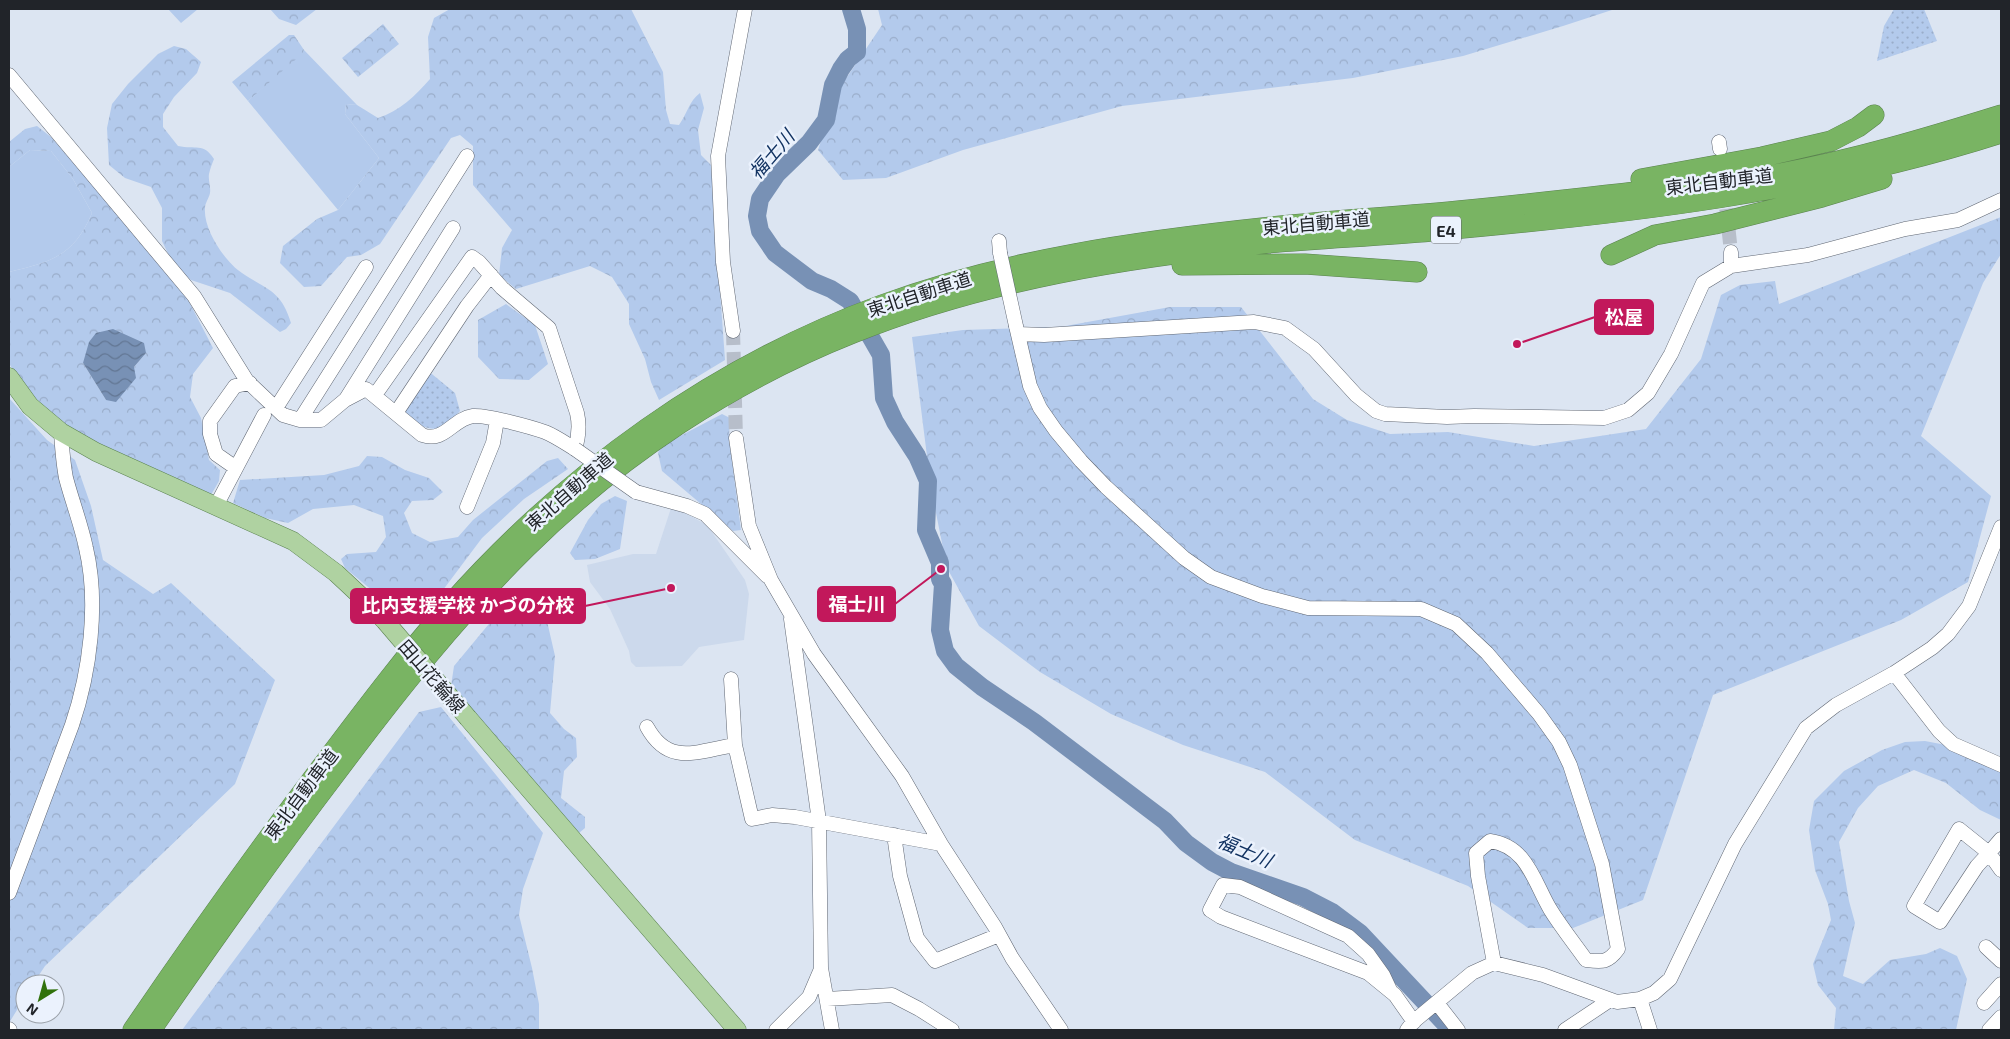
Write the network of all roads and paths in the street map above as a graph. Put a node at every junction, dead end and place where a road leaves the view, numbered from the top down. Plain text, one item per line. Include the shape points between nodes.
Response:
1 (746, 9) edge
2 (9, 75) edge
3 (1874, 115) dead end
4 (2001, 115) edge
5 (2001, 134) edge
6 (467, 156) dead end
7 (2001, 200) edge
8 (1454, 212) junction
9 (453, 228) dead end
10 (999, 247) dead end
11 (1731, 252) tunnel mouth
12 (1611, 255) dead end
13 (1731, 266) junction
14 (366, 267) dead end
15 (1082, 268) junction
16 (1417, 272) dead end
17 (491, 275) junction
18 (884, 312) junction
19 (847, 327) junction
20 (1017, 330) junction
21 (733, 331) tunnel mouth
22 (9, 377) edge
23 (250, 383) junction
24 (375, 395) junction
25 (345, 400) junction
26 (276, 408) junction
27 (396, 413) junction
28 (264, 415) dead end
29 (300, 420) junction
30 (497, 420) junction
31 (61, 432) junction
32 (736, 438) tunnel mouth
33 (575, 449) junction
34 (236, 468) junction
35 (216, 506) junction
36 (467, 506) dead end
37 (2001, 527) edge
38 (771, 580) junction
39 (790, 611) junction
40 (1894, 673) junction
41 (731, 679) dead end
42 (647, 727) dead end
43 (735, 745) junction
44 (2001, 765) edge
45 (819, 821) junction
46 (894, 835) junction
47 (2001, 839) edge
48 (941, 844) junction
49 (1989, 853) junction
50 (2001, 870) edge
51 (9, 893) edge
52 (999, 935) junction
53 (1986, 947) dead end
54 (2001, 961) edge
55 (1494, 963) junction
56 (821, 968) junction
57 (2001, 984) edge
58 (1390, 990) junction
59 (827, 999) junction
60 (1640, 999) junction
61 (1610, 1000) junction
62 (1437, 1003) junction
63 (1984, 1003) dead end
64 (2001, 1017) edge
65 (1584, 1025) edge
66 (1414, 1026) edge
67 (1648, 1029) edge
68 (132, 1030) edge
69 (151, 1030) edge
70 (737, 1030) edge
71 (776, 1030) edge
72 (832, 1030) edge
73 (952, 1030) edge
74 (1061, 1030) edge
75 (1458, 1030) edge
76 (1565, 1030) edge
77 (1989, 1030) edge

1 - 21 street via 718,156 723,262
2 - 23 street via 194,296
3 - 8 highway via 1831,141 1762,157
4 - 8 highway, 東北自動車道 / E4 via 1900,146 1773,175
5 - 12 highway via 1894,176 1804,202 1655,235
5 - 15 highway, 東北自動車道 / E4 via 1839,177 1715,199 1518,223 1218,249
6 - 29 street
7 - 13 street via 1958,220 1905,229 1808,256
8 - 18 highway, 東北自動車道 / E4 via 1263,228 1087,251 957,280
9 - 25 street
10 - 20 street, bridge
11 - 13 street
13 - 20 street via 1703,283 1672,354 1648,393 1628,410 1604,418 1447,418 1385,414 1356,395 1314,350 1285,328 1270,324 1254,322 1044,335
14 - 26 street
15 - 16 highway via 1306,264
15 - 18 highway, 東北自動車道 / E4
17 - 24 street via 472,257
17 - 27 street
17 - 33 street via 549,328 580,424
18 - 19 highway, 東北自動車道 / E4
19 - 68 highway, 東北自動車道 / E4 via 793,342 658,420 586,474 519,534 453,602 380,690 238,880
19 - 69 highway, 東北自動車道 / E4 via 727,394 667,432 590,491 530,544 464,614 391,700 250,889
20 - 55 street via 1030,386 1056,431 1106,486 1184,558 1212,577 1262,596 1308,608 1420,609 1456,624 1540,714 1570,765 1602,864 1618,949 1611,958 1601,962 1586,960 1550,909 1532,872 1521,858 1504,843 1490,841 1476,853
22 - 31 main road, 田山花輪線 via 30,406
23 - 26 street
23 - 34 street via 235,386 210,421 216,454
24 - 25 street via 366,389
24 - 27 street
25 - 29 street via 321,420
26 - 29 street via 283,415
27 - 30 street via 422,435 431,438 460,420 474,416
28 - 34 street
30 - 33 street via 544,432
30 - 36 street via 493,443
31 - 35 main road, 田山花輪線 via 96,452
31 - 51 street via 66,478 85,542 90,576 87,671 77,711
32 - 38 street via 749,526
33 - 38 street, bridge via 636,492 705,514
34 - 35 street
35 - 70 main road, 田山花輪線, bridge via 293,541 336,573 367,602
37 - 40 street via 1968,606 1948,634
38 - 39 street
39 - 45 street
39 - 48 street via 814,654 902,776
40 - 44 street via 1953,744
40 - 60 street via 1836,705 1806,728 1735,844 1670,979 1654,993
41 - 43 street
42 - 43 street via 654,740 673,753
43 - 45 street via 752,819 772,815
45 - 46 street
45 - 56 street
46 - 48 street
46 - 52 street via 900,876 917,938 935,961
47 - 49 street
48 - 52 street
49 - 49 street via 1940,922 1914,906 1959,830
49 - 50 street
52 - 74 street
53 - 54 street
55 - 61 street via 1543,975
55 - 62 street via 1472,973
56 - 59 street
56 - 71 street via 809,997
57 - 63 street
58 - 58 street via 1368,974 1221,917 1210,910 1223,885 1240,887 1348,936 1368,954
58 - 66 street
59 - 72 street
59 - 73 street via 892,995
60 - 61 street
60 - 67 street
61 - 65 street
62 - 66 street
62 - 75 street
64 - 77 street
65 - 76 street

